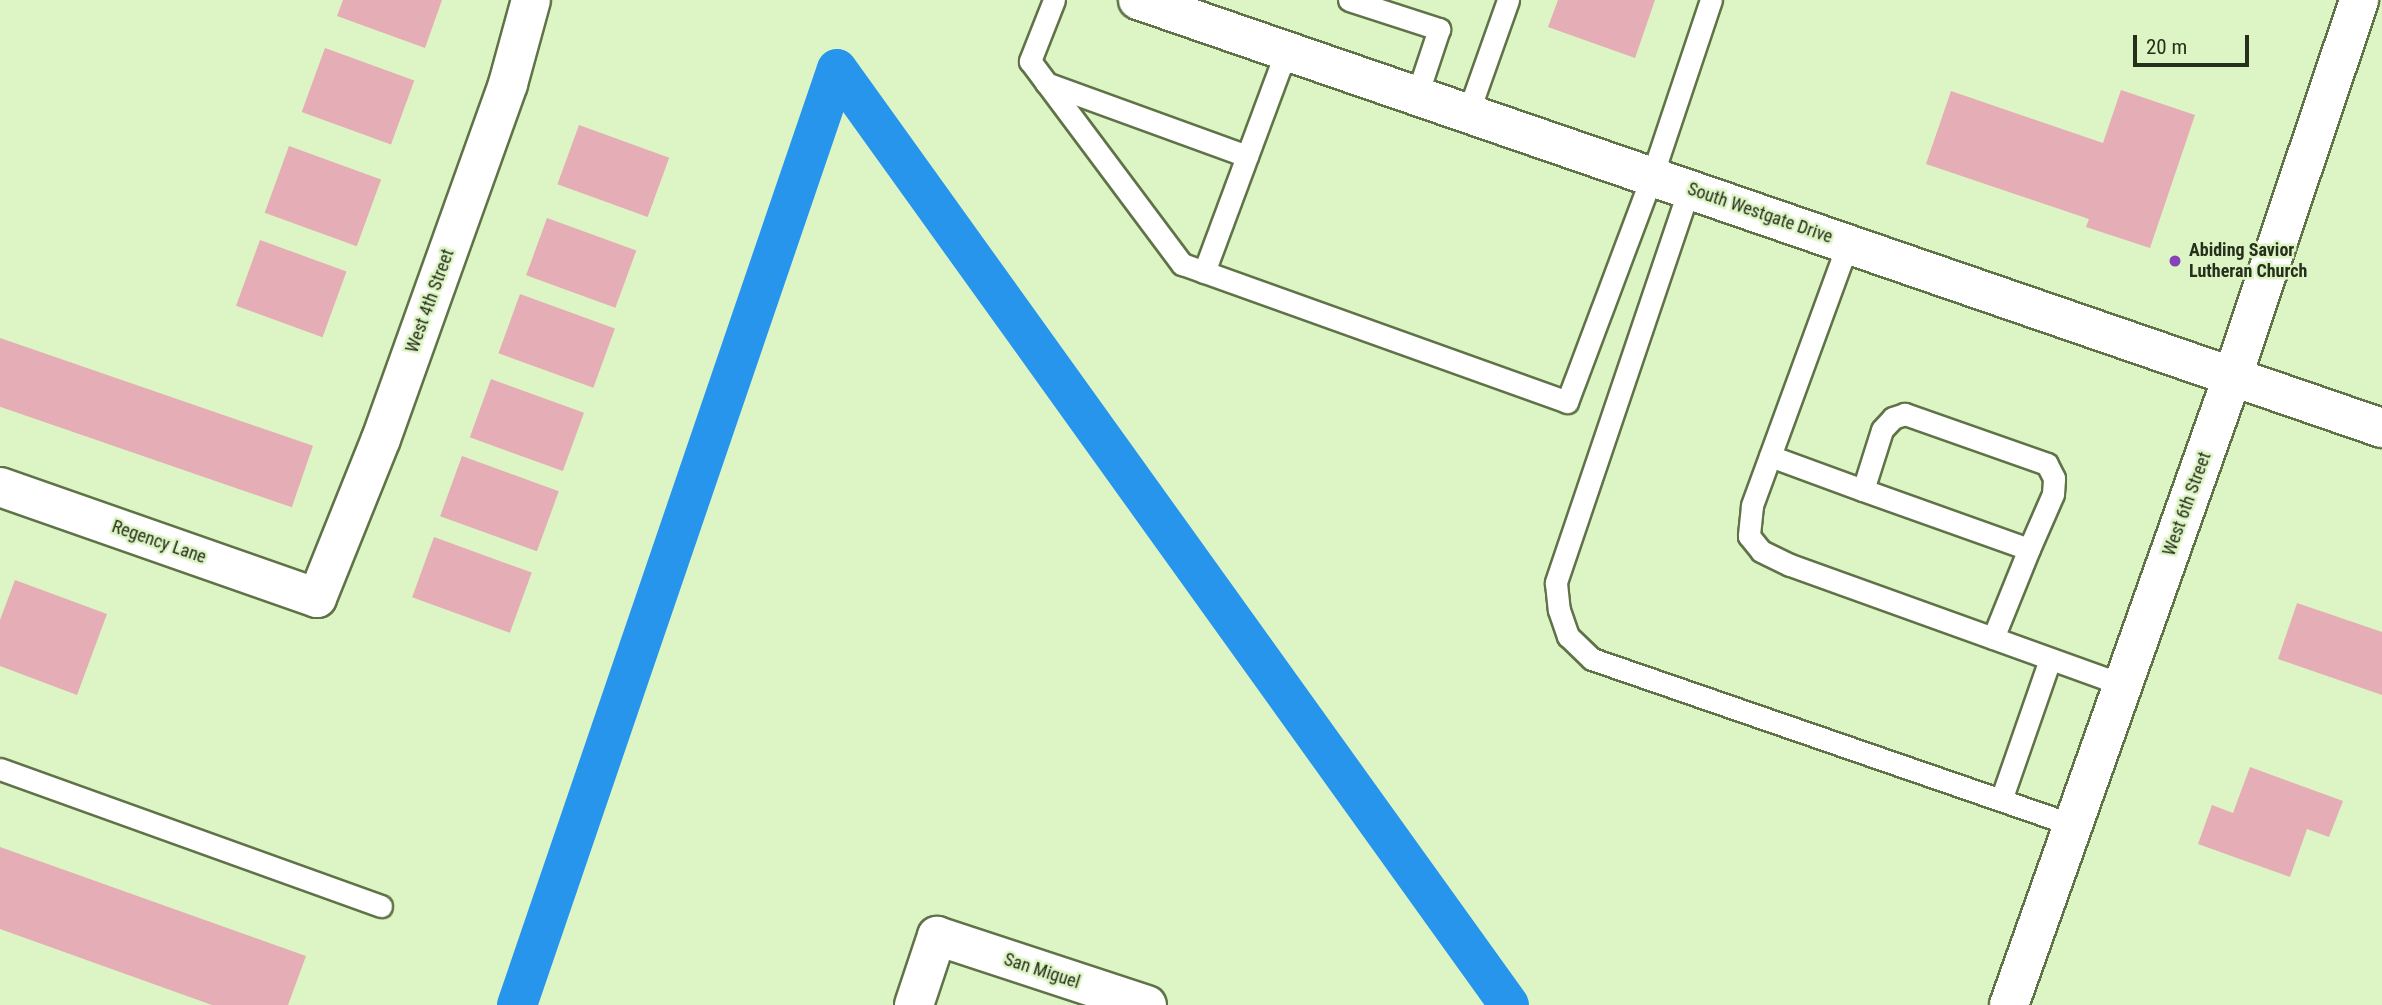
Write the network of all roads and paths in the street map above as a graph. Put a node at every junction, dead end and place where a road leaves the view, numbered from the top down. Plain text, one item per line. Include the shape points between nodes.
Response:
1 (531, 0) edge
2 (1054, 0) edge
3 (1138, 0) edge
4 (1349, 0) edge
5 (1508, 0) edge
6 (1712, 0) edge
7 (2359, 0) edge
8 (1193, 9) edge
9 (1286, 51) junction
10 (1046, 83) junction
11 (1417, 95) junction
12 (1468, 113) junction
13 (1247, 156) junction
14 (1652, 176) junction
15 (1689, 189) junction
16 (1848, 243) junction
17 (1204, 272) junction
18 (2232, 375) junction
19 (2382, 428) edge
20 (1770, 456) junction
21 (0, 487) edge
22 (1863, 490) junction
23 (2029, 549) junction
24 (317, 598) joint
25 (1993, 638) junction
26 (2050, 659) junction
27 (2123, 685) junction
28 (0, 769) edge
29 (2001, 800) junction
30 (2073, 825) junction
31 (381, 906) dead end
32 (914, 1005) edge
33 (1147, 1005) edge
34 (2009, 1005) edge

1 - 24 street, West 4th Street via 508,84 405,373
2 - 10 lane via 1030,61
3 - 8 street, South Westgate Drive
4 - 11 lane via 1438,29
5 - 12 lane
6 - 14 lane
7 - 18 street, West 6th Street
8 - 9 street, South Westgate Drive
9 - 11 street, South Westgate Drive
9 - 13 lane
10 - 13 lane
10 - 17 lane via 1182,264
11 - 12 street, South Westgate Drive
12 - 14 street, South Westgate Drive
13 - 17 lane
14 - 15 street, South Westgate Drive
14 - 17 lane via 1567,402
15 - 16 street, South Westgate Drive
15 - 29 lane via 1556,583 1568,636 1592,659
16 - 18 street, South Westgate Drive
16 - 20 lane
18 - 19 street, South Westgate Drive
18 - 27 street, West 6th Street
20 - 22 lane
20 - 25 lane via 1752,506 1749,537 1761,551
21 - 24 street, Regency Lane
22 - 23 lane
22 - 23 lane via 1882,430 1893,418 1905,414 1926,420 2047,464 2054,478 2053,494
23 - 25 lane
25 - 26 lane
26 - 27 lane
26 - 29 lane
27 - 30 street, West 6th Street
28 - 31 lane
29 - 30 lane
30 - 34 street, West 6th Street
32 - 33 street, San Miguel via 937,936

